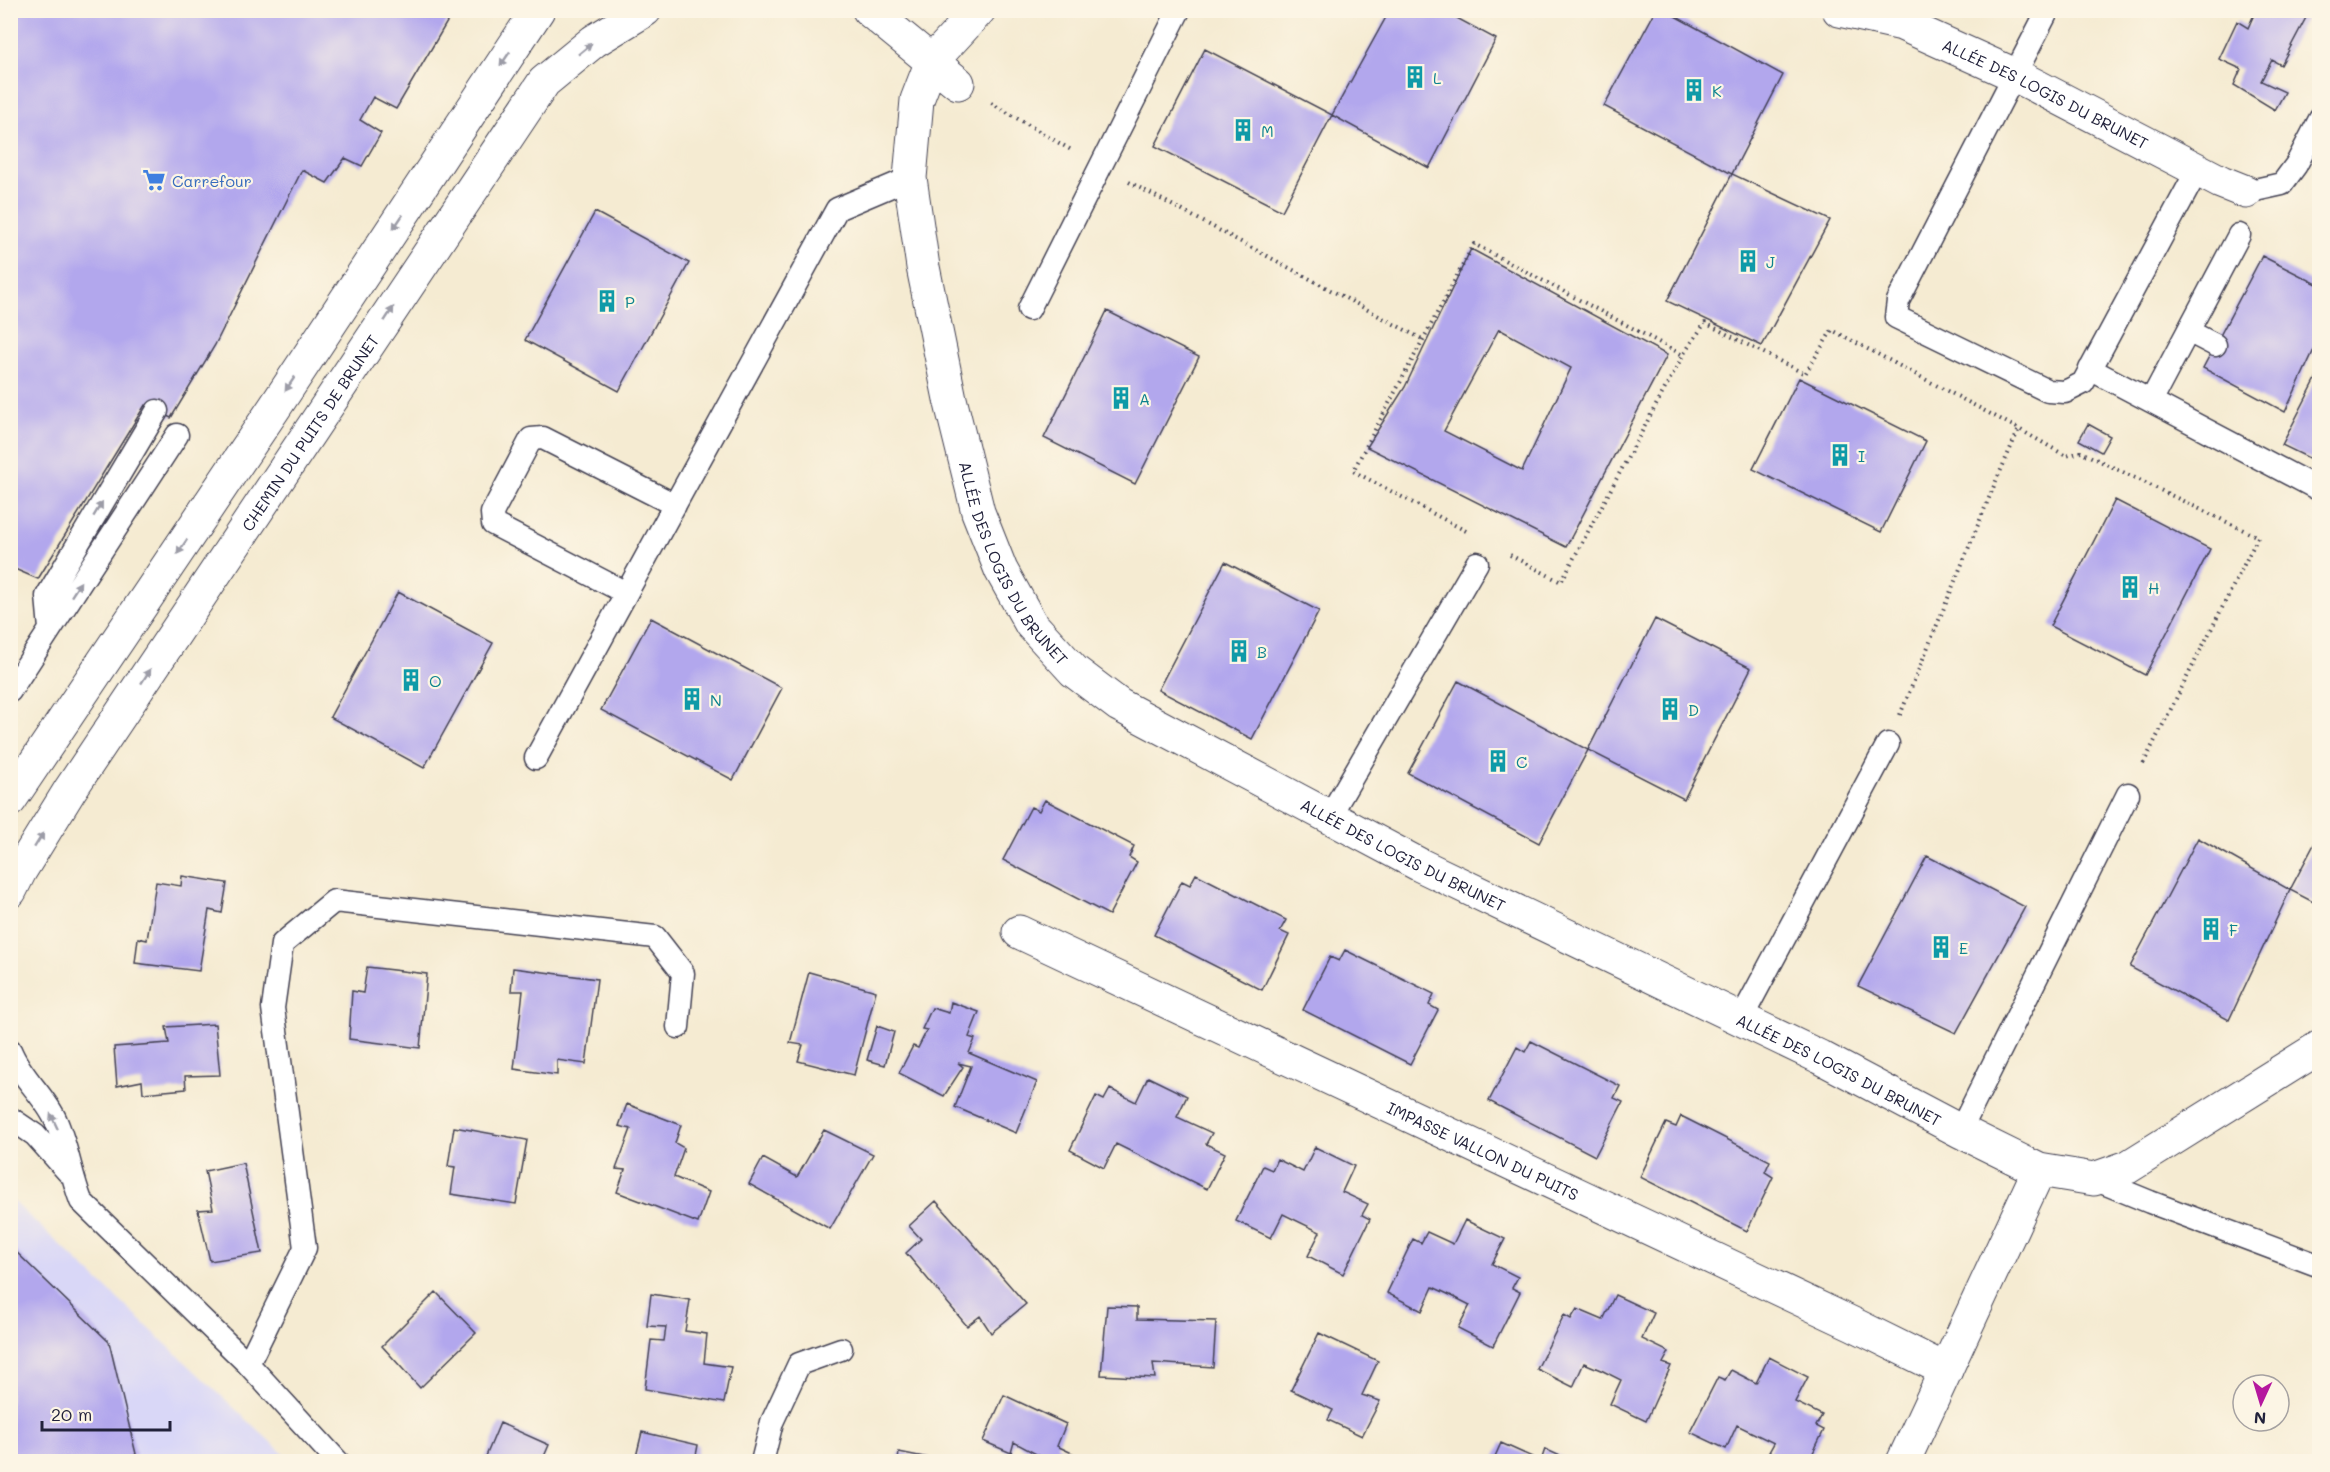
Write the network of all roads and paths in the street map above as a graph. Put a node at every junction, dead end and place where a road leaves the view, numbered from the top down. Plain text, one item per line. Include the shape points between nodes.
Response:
1 (538, 10) edge
2 (645, 10) edge
3 (979, 10) edge
4 (1179, 10) edge
5 (1839, 10) edge
6 (2048, 10) edge
7 (884, 16) edge
8 (932, 61) junction
9 (2015, 75) junction
10 (958, 83) joint
11 (2319, 119) edge
12 (1100, 167) junction
13 (2198, 169) junction
14 (910, 178) junction
15 (2246, 192) joint
16 (2239, 235) dead end
17 (1029, 309) dead end
18 (2188, 331) junction
19 (1422, 339) junction
20 (2215, 345) dead end
21 (1683, 355) junction
22 (2091, 369) junction
23 (2151, 401) junction
24 (157, 411) dead end
25 (2019, 429) junction
26 (177, 435) dead end
27 (2319, 490) edge
28 (675, 505) junction
29 (1467, 532) dead end
30 (1509, 554) dead end
31 (1477, 563) dead end
32 (626, 593) junction
33 (50, 629) junction
34 (10, 691) edge
35 (1888, 744) joint
36 (536, 758) dead end
37 (2128, 794) joint
38 (10, 800) edge
39 (1329, 817) junction
40 (10, 891) edge
41 (1019, 932) dead end
42 (1741, 1019) junction
43 (678, 1027) dead end
44 (2319, 1047) edge
45 (10, 1050) edge
46 (10, 1118) edge
47 (1960, 1131) junction
48 (2039, 1170) junction
49 (72, 1176) junction
50 (2094, 1179) junction
51 (2319, 1266) edge
52 (841, 1349) dead end
53 (248, 1364) junction
54 (1946, 1370) junction
55 (338, 1461) edge
56 (762, 1461) edge
57 (1903, 1461) edge

1 -> 38 street
40 -> 2 street, CHEMIN DU PUITS DE BRUNET via 70,790 544,82 594,41
3 - 8 street, ALLÉE DES LOGIS DU BRUNET
4 - 12 lane
5 - 9 street, ALLÉE DES LOGIS DU BRUNET via 1902,24
6 - 9 lane
7 - 8 street
8 - 10 street
8 - 14 street, ALLÉE DES LOGIS DU BRUNET via 917,100
9 - 13 street, ALLÉE DES LOGIS DU BRUNET
9 - 22 lane via 1898,301 1896,317 2048,391 2065,392 2083,383
10 - 12 path
11 - 15 lane via 2282,184
12 - 17 lane
12 - 19 path
13 - 15 street, ALLÉE DES LOGIS DU BRUNET
13 - 22 lane
14 - 28 lane via 837,209
14 - 39 street, ALLÉE DES LOGIS DU BRUNET via 923,267 978,512 1001,570 1031,624 1074,671 1119,705
16 - 18 lane
18 - 20 lane
18 - 23 lane
19 - 21 path via 1474,244
19 - 29 path via 1353,471
21 - 25 path via 1705,323 1805,374 1832,330
21 - 30 path via 1561,582
22 - 23 lane
23 - 27 lane
33 -> 24 lane via 47,596
25 - 35 path
25 - 37 path via 2066,456 2081,452 2258,537
33 -> 26 lane
28 - 32 lane
28 - 32 lane via 543,438 531,439 492,513 493,524
31 - 39 lane
32 - 36 lane
33 - 34 lane
35 - 42 lane
37 - 47 lane
39 - 42 street, ALLÉE DES LOGIS DU BRUNET via 1420,865
41 - 54 street, IMPASSE VALLON DU PUITS
42 - 47 street, ALLÉE DES LOGIS DU BRUNET
43 - 53 lane via 683,973 655,937 334,901 282,944 273,1008 305,1248
44 - 50 street, ALLÉE DES LOGIS DU BRUNET via 2128,1167
49 -> 45 lane via 56,1119 15,1063
46 - 49 lane via 35,1135
47 - 48 street, ALLÉE DES LOGIS DU BRUNET
48 - 50 street, ALLÉE DES LOGIS DU BRUNET
48 - 54 street
49 - 53 lane via 81,1201
50 - 51 lane
52 - 56 lane via 799,1364 772,1422
53 - 55 lane
54 - 57 street

